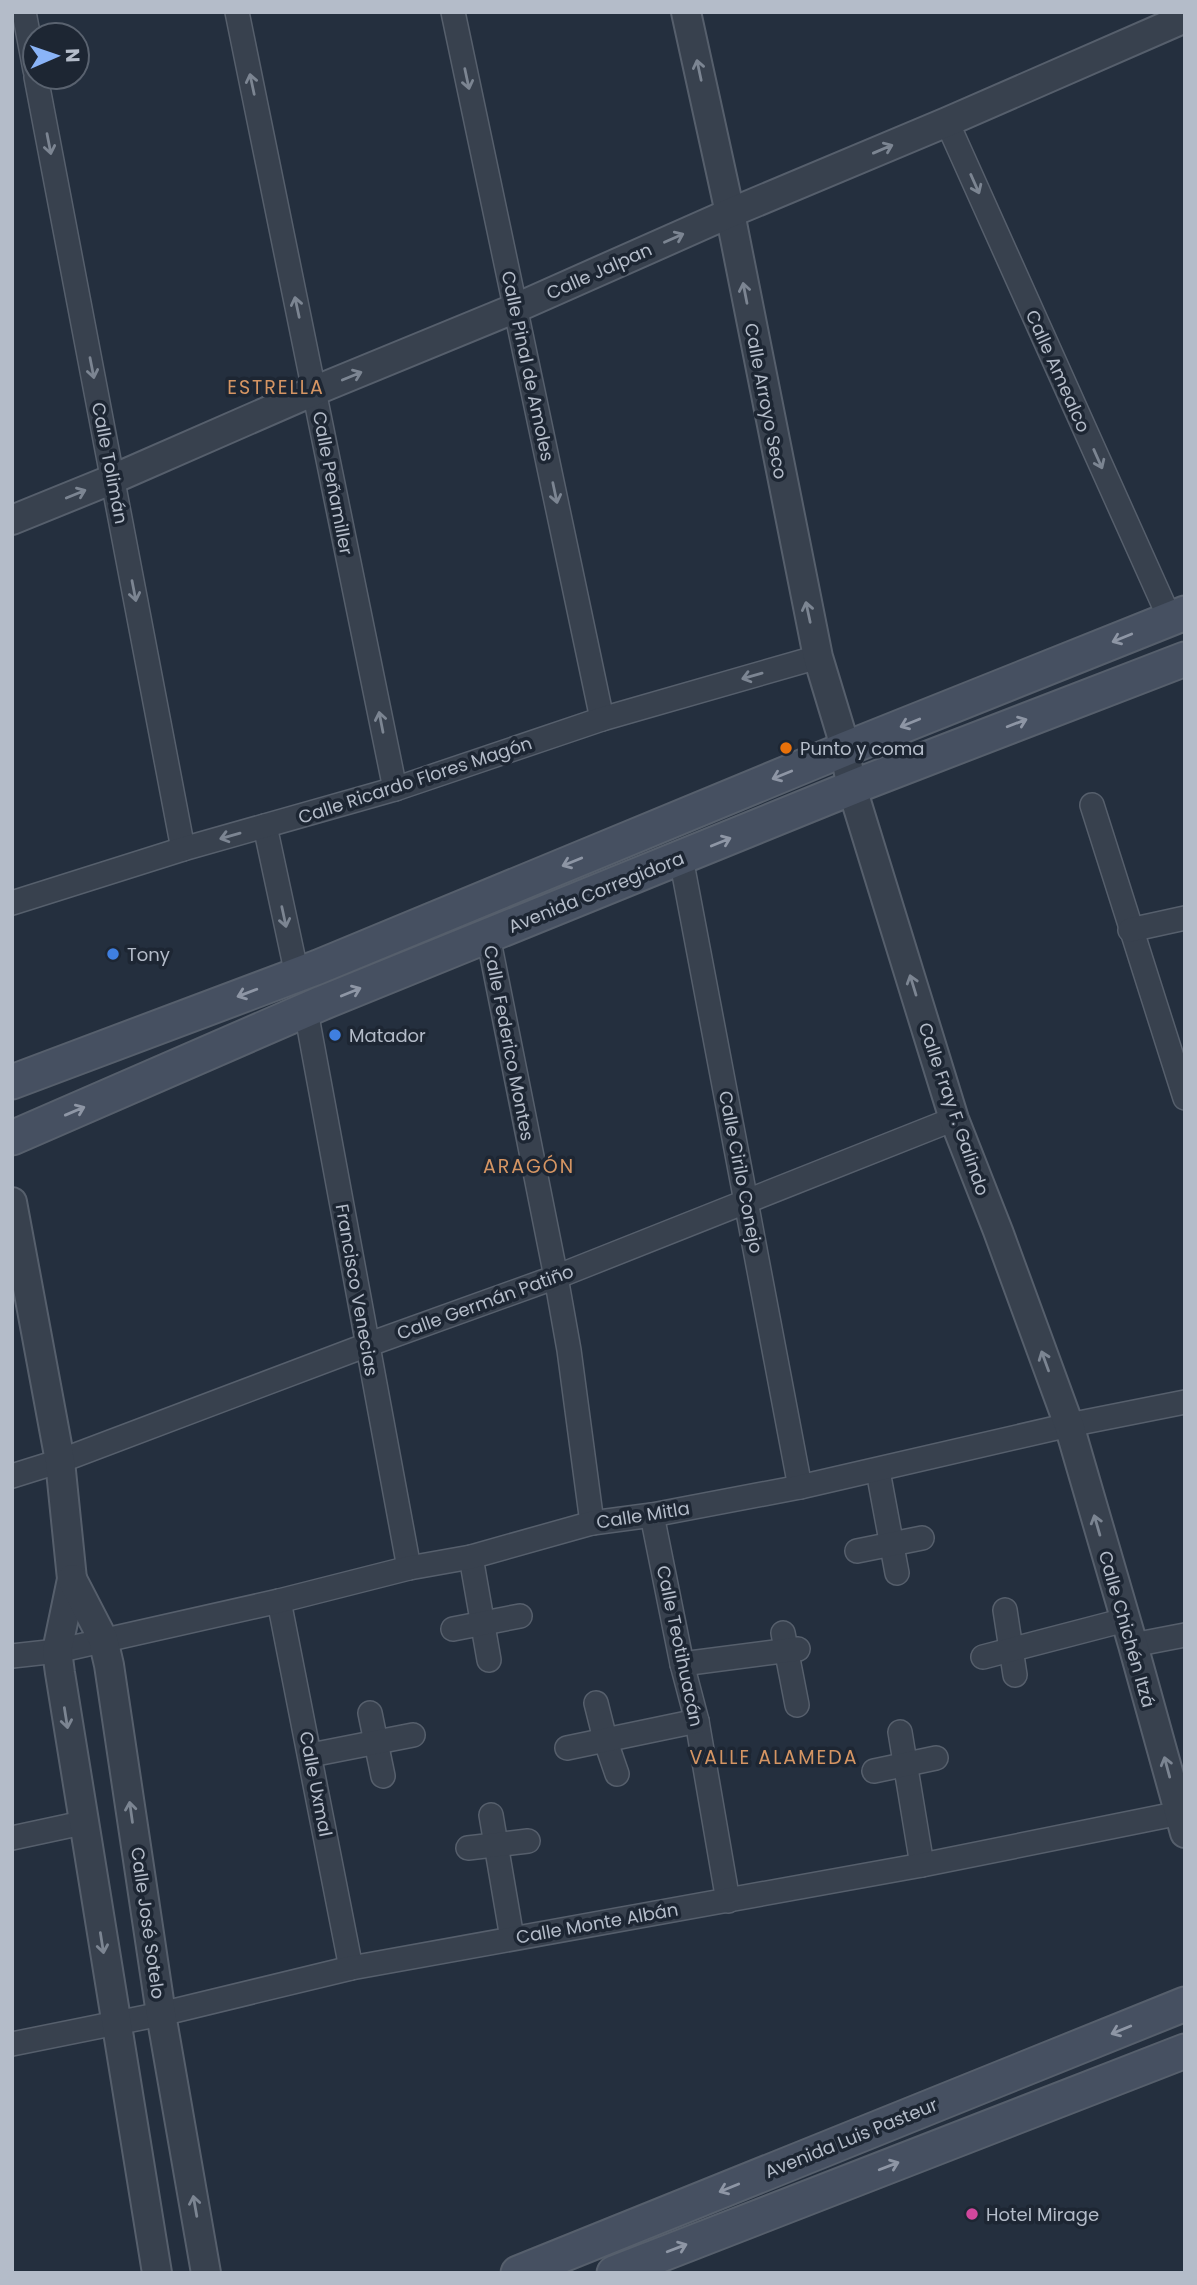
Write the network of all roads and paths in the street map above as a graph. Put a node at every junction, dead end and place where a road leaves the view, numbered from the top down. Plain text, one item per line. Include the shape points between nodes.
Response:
1 (237, 12) edge
2 (453, 12) edge
3 (686, 12) edge
4 (1185, 18) edge
5 (39, 91) edge
6 (947, 122) junction
7 (730, 213) junction
8 (516, 308) junction
9 (314, 391) junction
10 (113, 480) junction
11 (12, 520) edge
12 (1177, 616) edge
13 (818, 657) junction
14 (1185, 659) edge
15 (602, 719) junction
16 (845, 749) junction
17 (852, 788) junction
18 (395, 789) junction
19 (1092, 805) dead end
20 (265, 826) junction
21 (183, 849) junction
22 (681, 858) junction
23 (12, 904) edge
24 (1185, 918) edge
25 (1130, 930) junction
26 (488, 936) junction
27 (297, 975) junction
28 (306, 1011) junction
29 (12, 1083) edge
30 (1185, 1098) edge
31 (954, 1119) junction
32 (12, 1139) edge
33 (12, 1202) edge
34 (746, 1202) junction
35 (556, 1278) junction
36 (366, 1345) junction
37 (1185, 1402) edge
38 (1069, 1425) junction
39 (60, 1461) junction
40 (878, 1471) junction
41 (12, 1476) edge
42 (800, 1487) junction
43 (652, 1515) junction
44 (592, 1523) junction
45 (922, 1538) dead end
46 (890, 1544) junction
47 (857, 1551) dead end
48 (471, 1557) junction
49 (409, 1568) junction
50 (897, 1573) dead end
51 (72, 1579) junction
52 (279, 1601) junction
53 (1006, 1610) dead end
54 (520, 1616) dead end
55 (482, 1625) junction
56 (453, 1629) dead end
57 (1129, 1633) junction
58 (1185, 1634) edge
59 (103, 1639) junction
60 (1012, 1649) junction
61 (57, 1651) junction
62 (12, 1656) edge
63 (983, 1657) dead end
64 (489, 1660) dead end
65 (682, 1664) junction
66 (1015, 1675) dead end
67 (596, 1703) dead end
68 (797, 1705) dead end
69 (370, 1713) dead end
70 (697, 1721) junction
71 (900, 1732) dead end
72 (413, 1735) dead end
73 (605, 1740) junction
74 (377, 1743) junction
75 (567, 1748) dead end
76 (311, 1755) junction
77 (936, 1758) dead end
78 (904, 1765) junction
79 (874, 1771) dead end
80 (617, 1774) dead end
81 (383, 1776) dead end
82 (491, 1815) dead end
83 (1183, 1819) edge
84 (82, 1823) junction
85 (12, 1838) edge
86 (528, 1841) dead end
87 (496, 1845) junction
88 (468, 1848) dead end
89 (922, 1866) junction
90 (728, 1901) junction
91 (512, 1938) junction
92 (351, 1968) junction
93 (1185, 2004) edge
94 (161, 2014) junction
95 (115, 2023) junction
96 (12, 2044) edge
97 (1185, 2051) edge
98 (157, 2273) edge
99 (206, 2273) edge
100 (518, 2273) edge
101 (614, 2273) edge

9 -> 1 street, Calle Peñamiller
2 -> 8 street, Calle Pinal de Amoles
7 -> 3 street, Calle Arroyo Seco
4 - 6 street, Calle Jalpan
5 -> 10 street, Calle Tolimán
7 -> 6 street, Calle Jalpan
6 -> 12 street, Calle Amealco
8 -> 7 street, Calle Jalpan
13 -> 7 street, Calle Arroyo Seco
9 -> 8 street, Calle Jalpan
8 -> 15 street, Calle Pinal de Amoles
9 - 10 street, Calle Jalpan
18 -> 9 street, Calle Peñamiller
11 -> 10 street, Calle Jalpan
10 -> 21 street, Calle Tolimán
12 -> 16 main road, Avenida Corregidora
13 -> 15 street, Calle Ricardo Flores Magón
13 - 16 street, Calle Arroyo Seco
17 -> 14 main road, Avenida Corregidora
15 - 18 street, Calle Ricardo Flores Magón
16 - 17 street, Calle Arroyo Seco
16 -> 27 main road, Avenida Corregidora
22 -> 17 main road, Avenida Corregidora
31 -> 17 street, Calle Fray F. Galindo
18 - 20 street, Calle Ricardo Flores Magón
19 - 25 street
20 -> 21 street, Calle Ricardo Flores Magón
20 -> 27 street
21 - 23 street, Calle Ricardo Flores Magón
22 - 26 main road, Avenida Corregidora
22 - 34 street, Calle Cirilo Conejo
24 - 25 street
25 - 30 street
28 -> 26 main road, Avenida Corregidora
26 - 35 street, Calle Federico Montes
27 -> 29 main road, Avenida Corregidora
32 -> 28 main road, Avenida Corregidora
28 - 36 street, Francisco Venecias
31 - 34 street, Calle Germán Patiño
38 -> 31 street, Calle Fray F. Galindo
33 - 39 street, Calle José Sotelo
34 - 35 street, Calle Germán Patiño
34 - 42 street, Calle Cirilo Conejo
35 - 36 street, Calle Germán Patiño
35 - 44 street, Calle Federico Montes
36 - 39 street, Calle Germán Patiño
36 - 49 street, Francisco Venecias
37 - 38 street, Calle Mitla
38 - 40 street, Calle Mitla
57 -> 38 street, Calle Chichén Itzá
39 - 41 street, Calle Germán Patiño
39 - 51 street, Calle José Sotelo
40 - 42 street, Calle Mitla
40 - 46 street
42 - 43 street, Calle Mitla
43 - 44 street, Calle Mitla
43 - 65 street, Calle Teotihuacán
44 - 48 street, Calle Mitla
45 - 46 street
46 - 47 street
46 - 50 street
48 - 49 street, Calle Mitla
48 - 55 street
49 - 52 street, Calle Mitla
51 - 59 street, Calle José Sotelo
51 - 61 street, Calle José Sotelo
52 - 59 street, Calle Mitla
52 - 76 street, Calle Uxmal
53 - 60 street
54 - 55 street
55 - 56 street
55 - 64 street
57 - 58 street
57 - 60 street
83 -> 57 street, Calle Chichén Itzá
59 - 61 street, Calle Mitla
94 -> 59 street, Calle José Sotelo
60 - 63 street
60 - 66 street
61 - 62 street, Calle Mitla
61 -> 84 street, Calle José Sotelo
65 - 68 street via 789,1644
65 - 70 street, Calle Teotihuacán
67 - 73 street
69 - 74 street
70 - 73 street
70 - 90 street, Calle Teotihuacán
71 - 78 street
72 - 74 street
73 - 75 street
73 - 80 street
74 - 76 street
74 - 81 street
76 - 92 street, Calle Uxmal
77 - 78 street
78 - 79 street
78 - 89 street
82 - 87 street
83 - 89 street, Calle Monte Albán
84 - 85 street
84 -> 95 street, Calle José Sotelo
86 - 87 street
87 - 88 street
87 - 91 street
89 - 90 street, Calle Monte Albán
90 - 91 street, Calle Monte Albán
91 - 92 street, Calle Monte Albán
92 - 94 street, Calle Monte Albán
93 -> 100 main road, Avenida Luis Pasteur
94 - 95 street, Calle Monte Albán
99 -> 94 street, Calle José Sotelo
95 - 96 street, Calle Monte Albán
95 - 98 street, Calle José Sotelo
101 -> 97 main road

